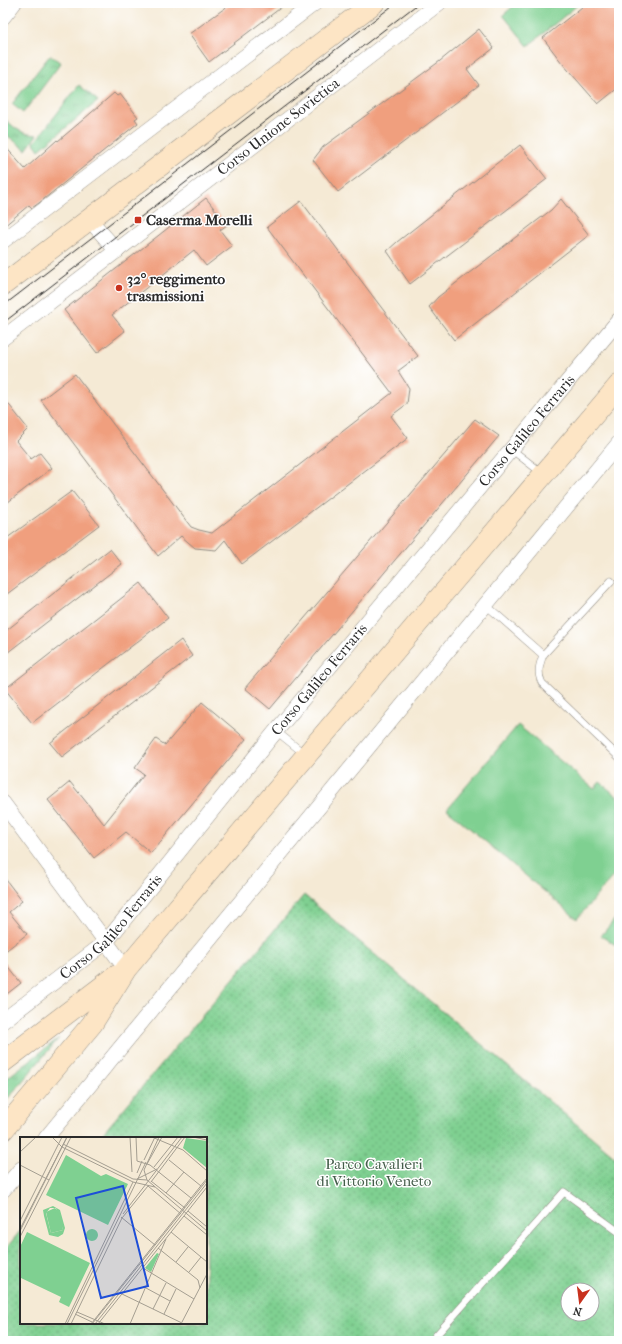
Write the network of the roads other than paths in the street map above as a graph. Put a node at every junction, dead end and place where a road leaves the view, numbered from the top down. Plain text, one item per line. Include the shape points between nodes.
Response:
1 (14, 3) edge
2 (315, 3) edge
3 (374, 3) edge
4 (439, 3) edge
5 (3, 17) edge
6 (89, 219) junction
7 (4, 240) edge
8 (117, 250) junction
9 (3, 285) edge
10 (619, 320) edge
11 (3, 338) edge
12 (619, 385) edge
13 (619, 443) edge
14 (510, 449) junction
15 (544, 474) junction
16 (611, 581) dead end
17 (486, 605) junction
18 (543, 656) junction
19 (276, 731) junction
20 (306, 755) junction
21 (619, 757) edge
22 (3, 803) edge
23 (106, 942) junction
24 (126, 969) junction
25 (3, 1021) edge
26 (3, 1062) edge
27 (3, 1130) edge
28 (47, 1137) edge
29 (20, 1170) edge
30 (3, 1190) edge
31 (619, 1232) edge
32 (431, 1341) edge

1 - 5 street
2 - 7 street
3 - 6 main road
4 - 8 street, Corso Unione Sovietica
6 - 8 street
6 - 9 main road
8 - 11 street, Corso Unione Sovietica
10 - 14 street, Corso Galileo Ferraris
12 - 15 main road
13 - 17 street
14 - 15 lane
14 - 19 street, Corso Galileo Ferraris
15 - 20 main road
16 - 18 lane
17 - 18 lane
17 - 28 street
18 - 21 lane via 538,666 538,677 542,683
19 - 20 lane
19 - 23 street, Corso Galileo Ferraris
20 - 24 main road
22 - 23 street
23 - 24 street
23 - 25 street, Corso Galileo Ferraris
24 - 26 main road
24 - 27 main road via 92,1024
29 - 30 street
31 - 32 lane via 564,1192

